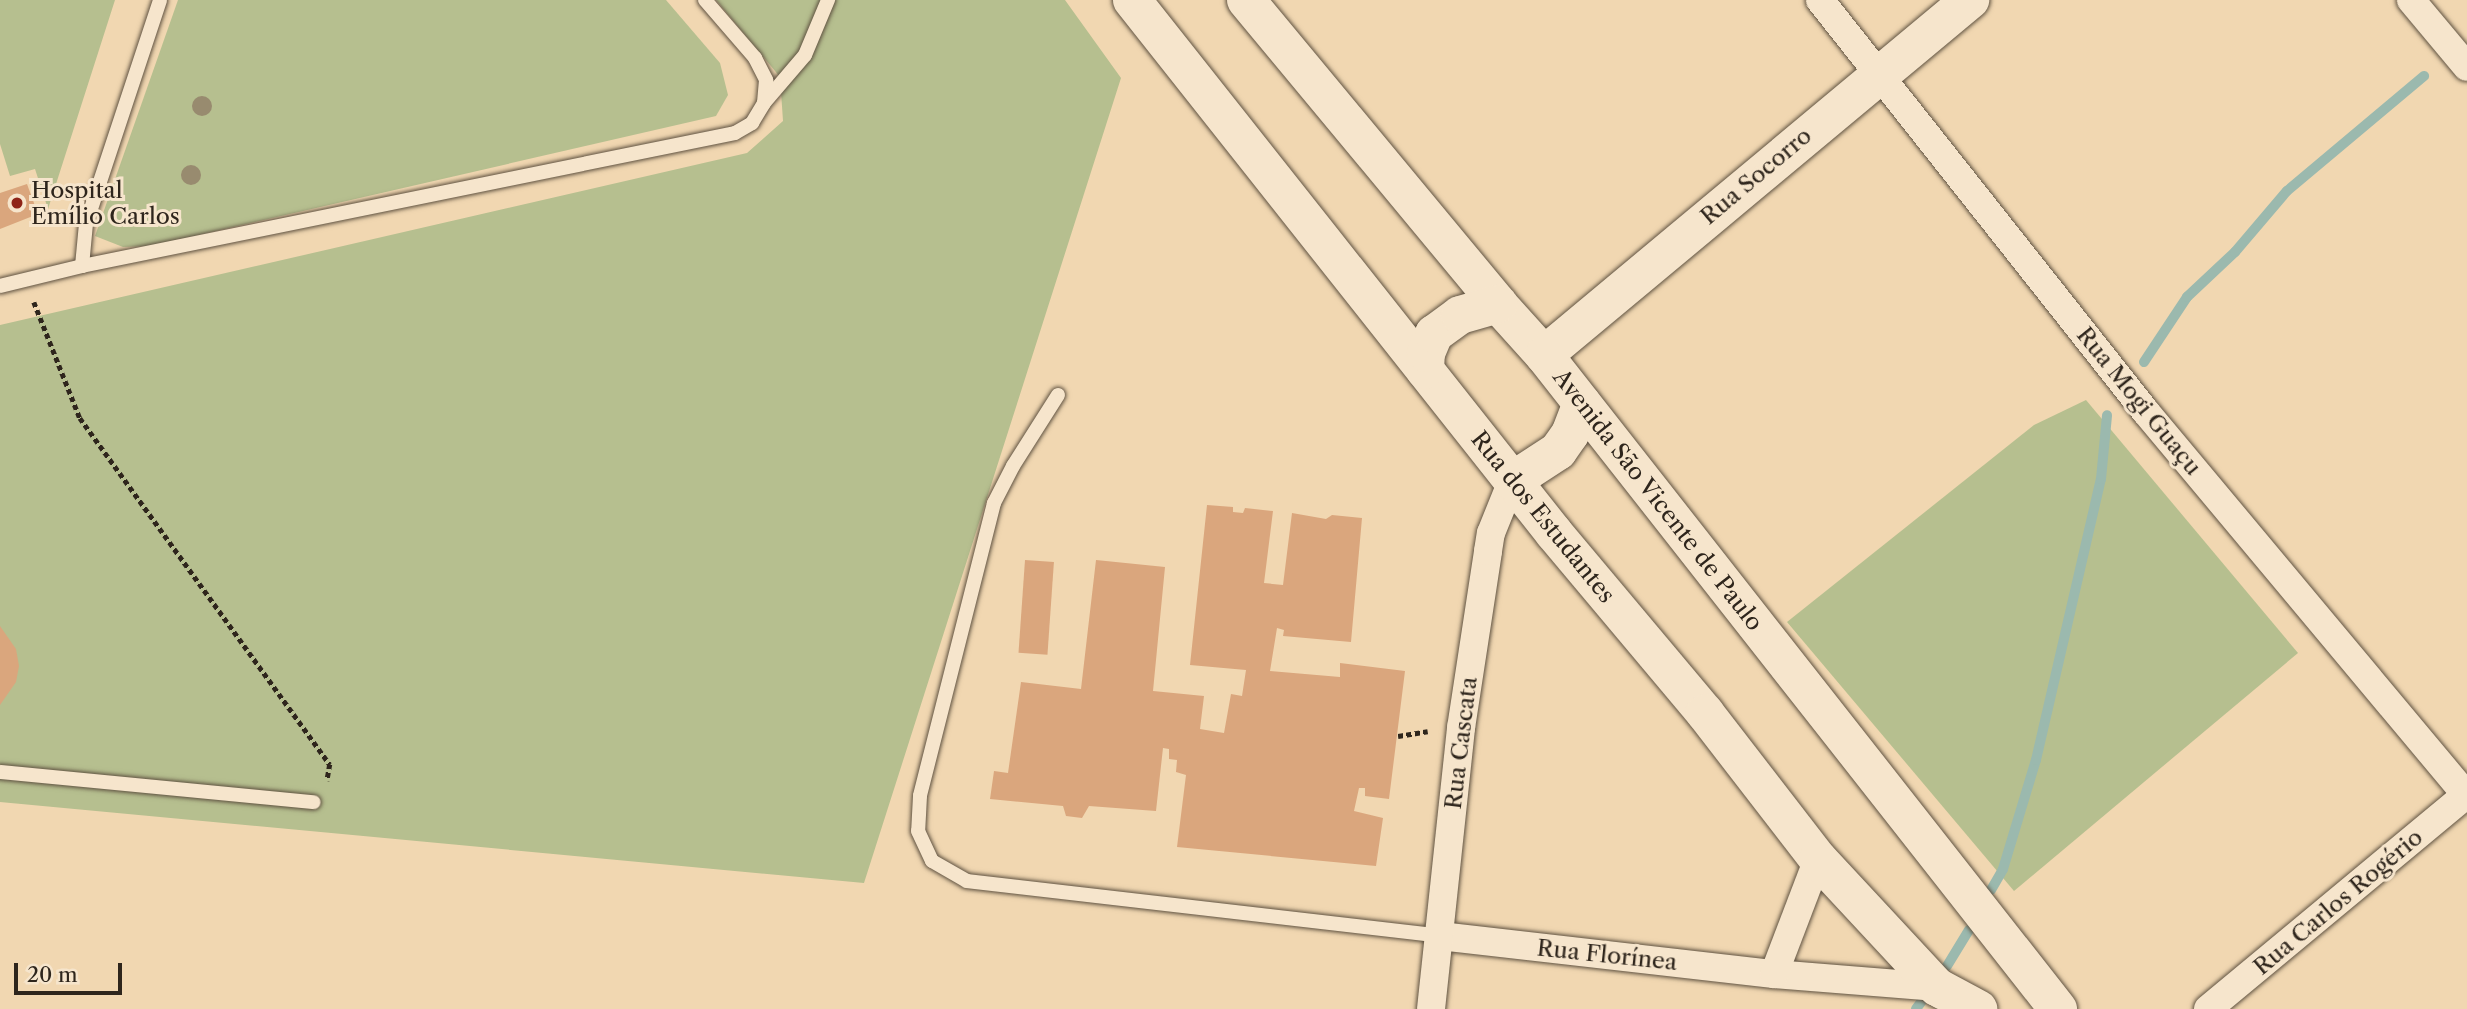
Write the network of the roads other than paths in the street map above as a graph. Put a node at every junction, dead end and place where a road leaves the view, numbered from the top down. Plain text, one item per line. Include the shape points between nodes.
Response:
1 (160, 0) edge
2 (705, 0) edge
3 (828, 0) edge
4 (1132, 0) edge
5 (1246, 0) edge
6 (1820, 0) edge
7 (1970, 0) edge
8 (2411, 0) edge
9 (2467, 67) edge
10 (1879, 73) junction
11 (764, 103) junction
12 (82, 266) junction
13 (0, 286) edge
14 (1498, 304) junction
15 (1544, 355) junction
16 (1425, 370) junction
17 (1058, 395) dead end
18 (1582, 403) junction
19 (1512, 481) junction
20 (0, 772) edge
21 (2467, 795) edge
22 (314, 802) road end
23 (1818, 859) junction
24 (1440, 936) junction
25 (1774, 974) junction
26 (1942, 998) edge
27 (1431, 1009) edge
28 (1978, 1009) edge
29 (2058, 1009) edge
30 (2208, 1009) edge

1 - 12 lane via 86,224
2 - 11 lane via 755,58 766,80
3 - 11 lane via 805,55
4 - 16 main road, Rua dos Estudantes
5 - 14 main road, Avenida São Vicente de Paulo
6 - 10 street, Rua Mogi Guaçu
7 - 10 main road, Rua Socorro
8 - 9 street
10 - 15 main road, Rua Socorro
10 - 21 street, Rua Mogi Guaçu via 2146,412
11 - 12 lane via 752,123 735,133
12 - 13 lane
14 - 15 main road, Avenida São Vicente de Paulo
14 - 16 main road via 1460,315 1434,334
15 - 18 main road, Avenida São Vicente de Paulo
16 - 19 main road, Rua dos Estudantes
17 - 24 lane via 994,503 920,796 918,831 932,861 967,881
18 - 19 main road via 1558,452
18 - 29 main road, Avenida São Vicente de Paulo
19 - 23 main road, Rua dos Estudantes via 1705,713
19 - 24 street, Rua Cascata via 1488,551 1461,728
20 - 22 lane
21 - 30 street, Rua Carlos Rogério
23 - 25 street
23 - 26 main road, Rua dos Estudantes
24 - 25 street, Rua Florínea
24 - 27 street, Rua Cascata
25 - 26 street, Rua Florínea
26 - 28 main road, Rua dos Estudantes

